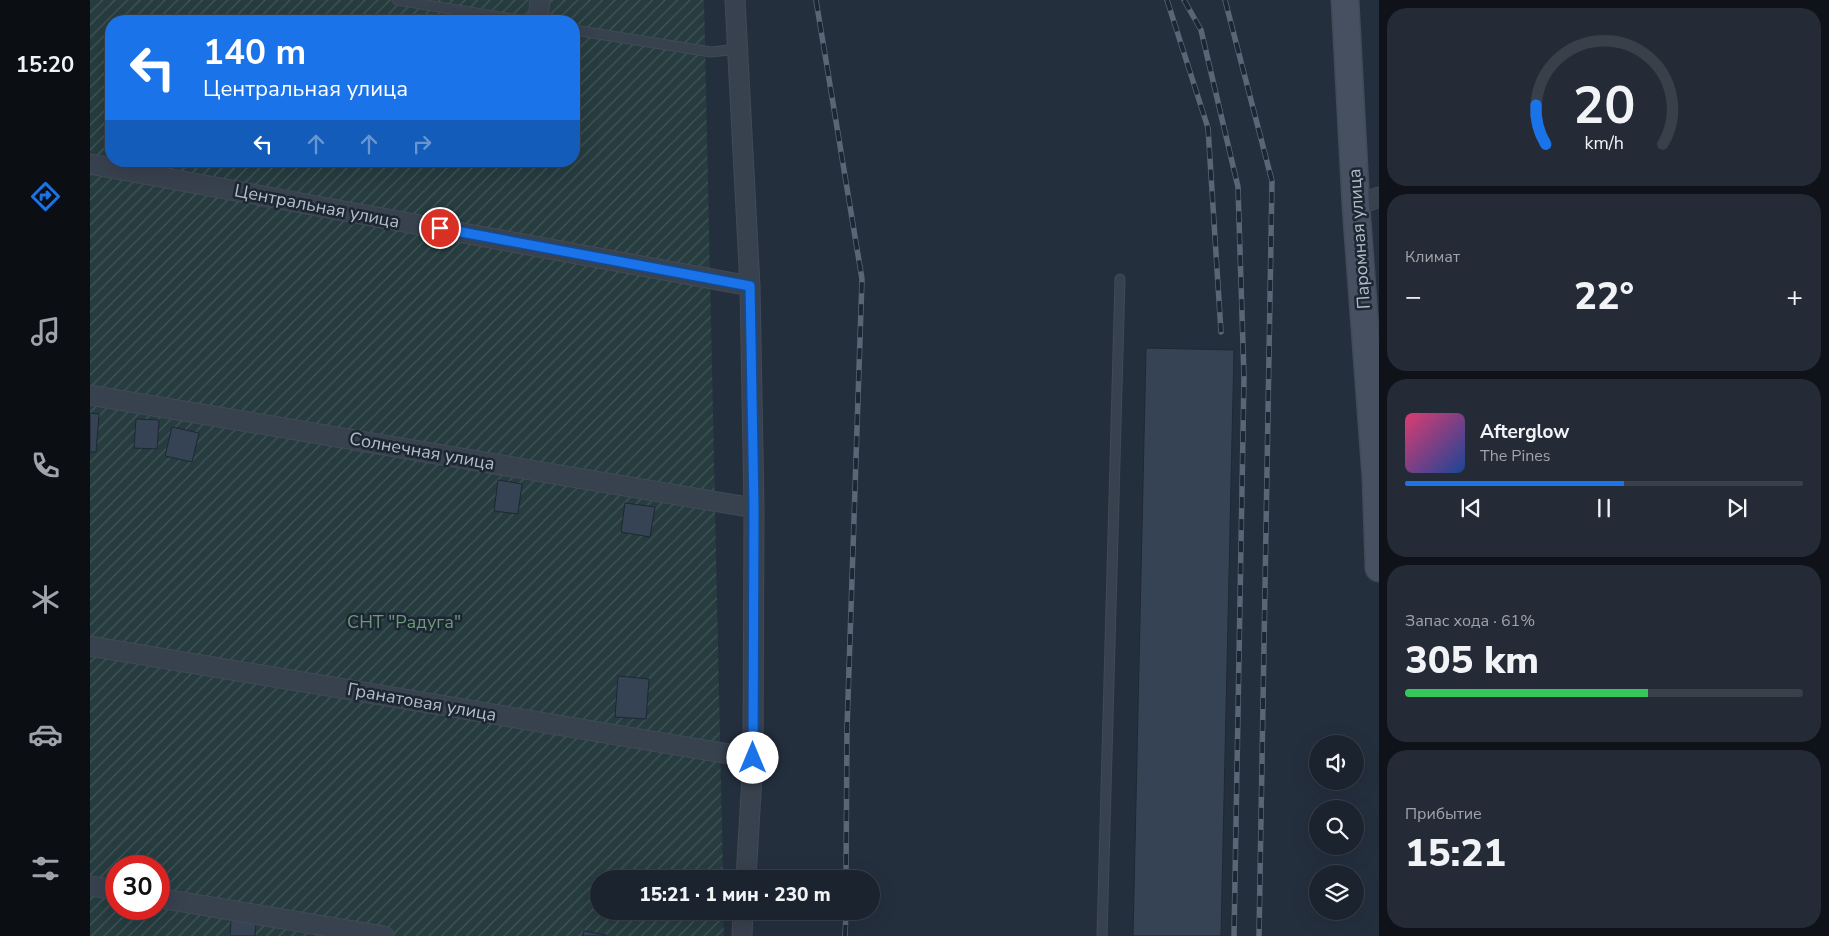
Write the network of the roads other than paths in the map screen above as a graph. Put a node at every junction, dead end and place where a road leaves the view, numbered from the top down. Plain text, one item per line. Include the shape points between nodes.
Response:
1 (397, 0) edge
2 (540, 0) edge
3 (735, 0) edge
4 (1345, 0) edge
5 (488, 15) edge
6 (539, 15) edge
7 (580, 31) edge
8 (739, 49) junction
9 (90, 164) edge
10 (105, 167) edge
11 (106, 167) edge
12 (1367, 202) edge
13 (1120, 279) dead end
14 (750, 286) junction
15 (90, 395) edge
16 (754, 508) junction
17 (1379, 568) edge
18 (90, 646) edge
19 (753, 758) junction
20 (747, 870) edge
21 (90, 886) edge
22 (105, 888) edge
23 (170, 900) edge
24 (743, 920) edge
25 (384, 936) edge
26 (742, 936) edge
27 (1102, 936) edge

1 - 5 lane
2 - 6 street
3 - 8 street
4 - 12 street, Паромная улица
7 - 8 lane via 711,52
8 - 14 street
9 - 10 street, Центральная улица
11 - 14 street, Центральная улица
12 - 17 street, Паромная улица
13 - 27 lane
14 - 16 street
15 - 16 street, Солнечная улица
16 - 19 street
18 - 19 street, Гранатовая улица
19 - 20 street
21 - 22 street
23 - 25 street
24 - 26 street

